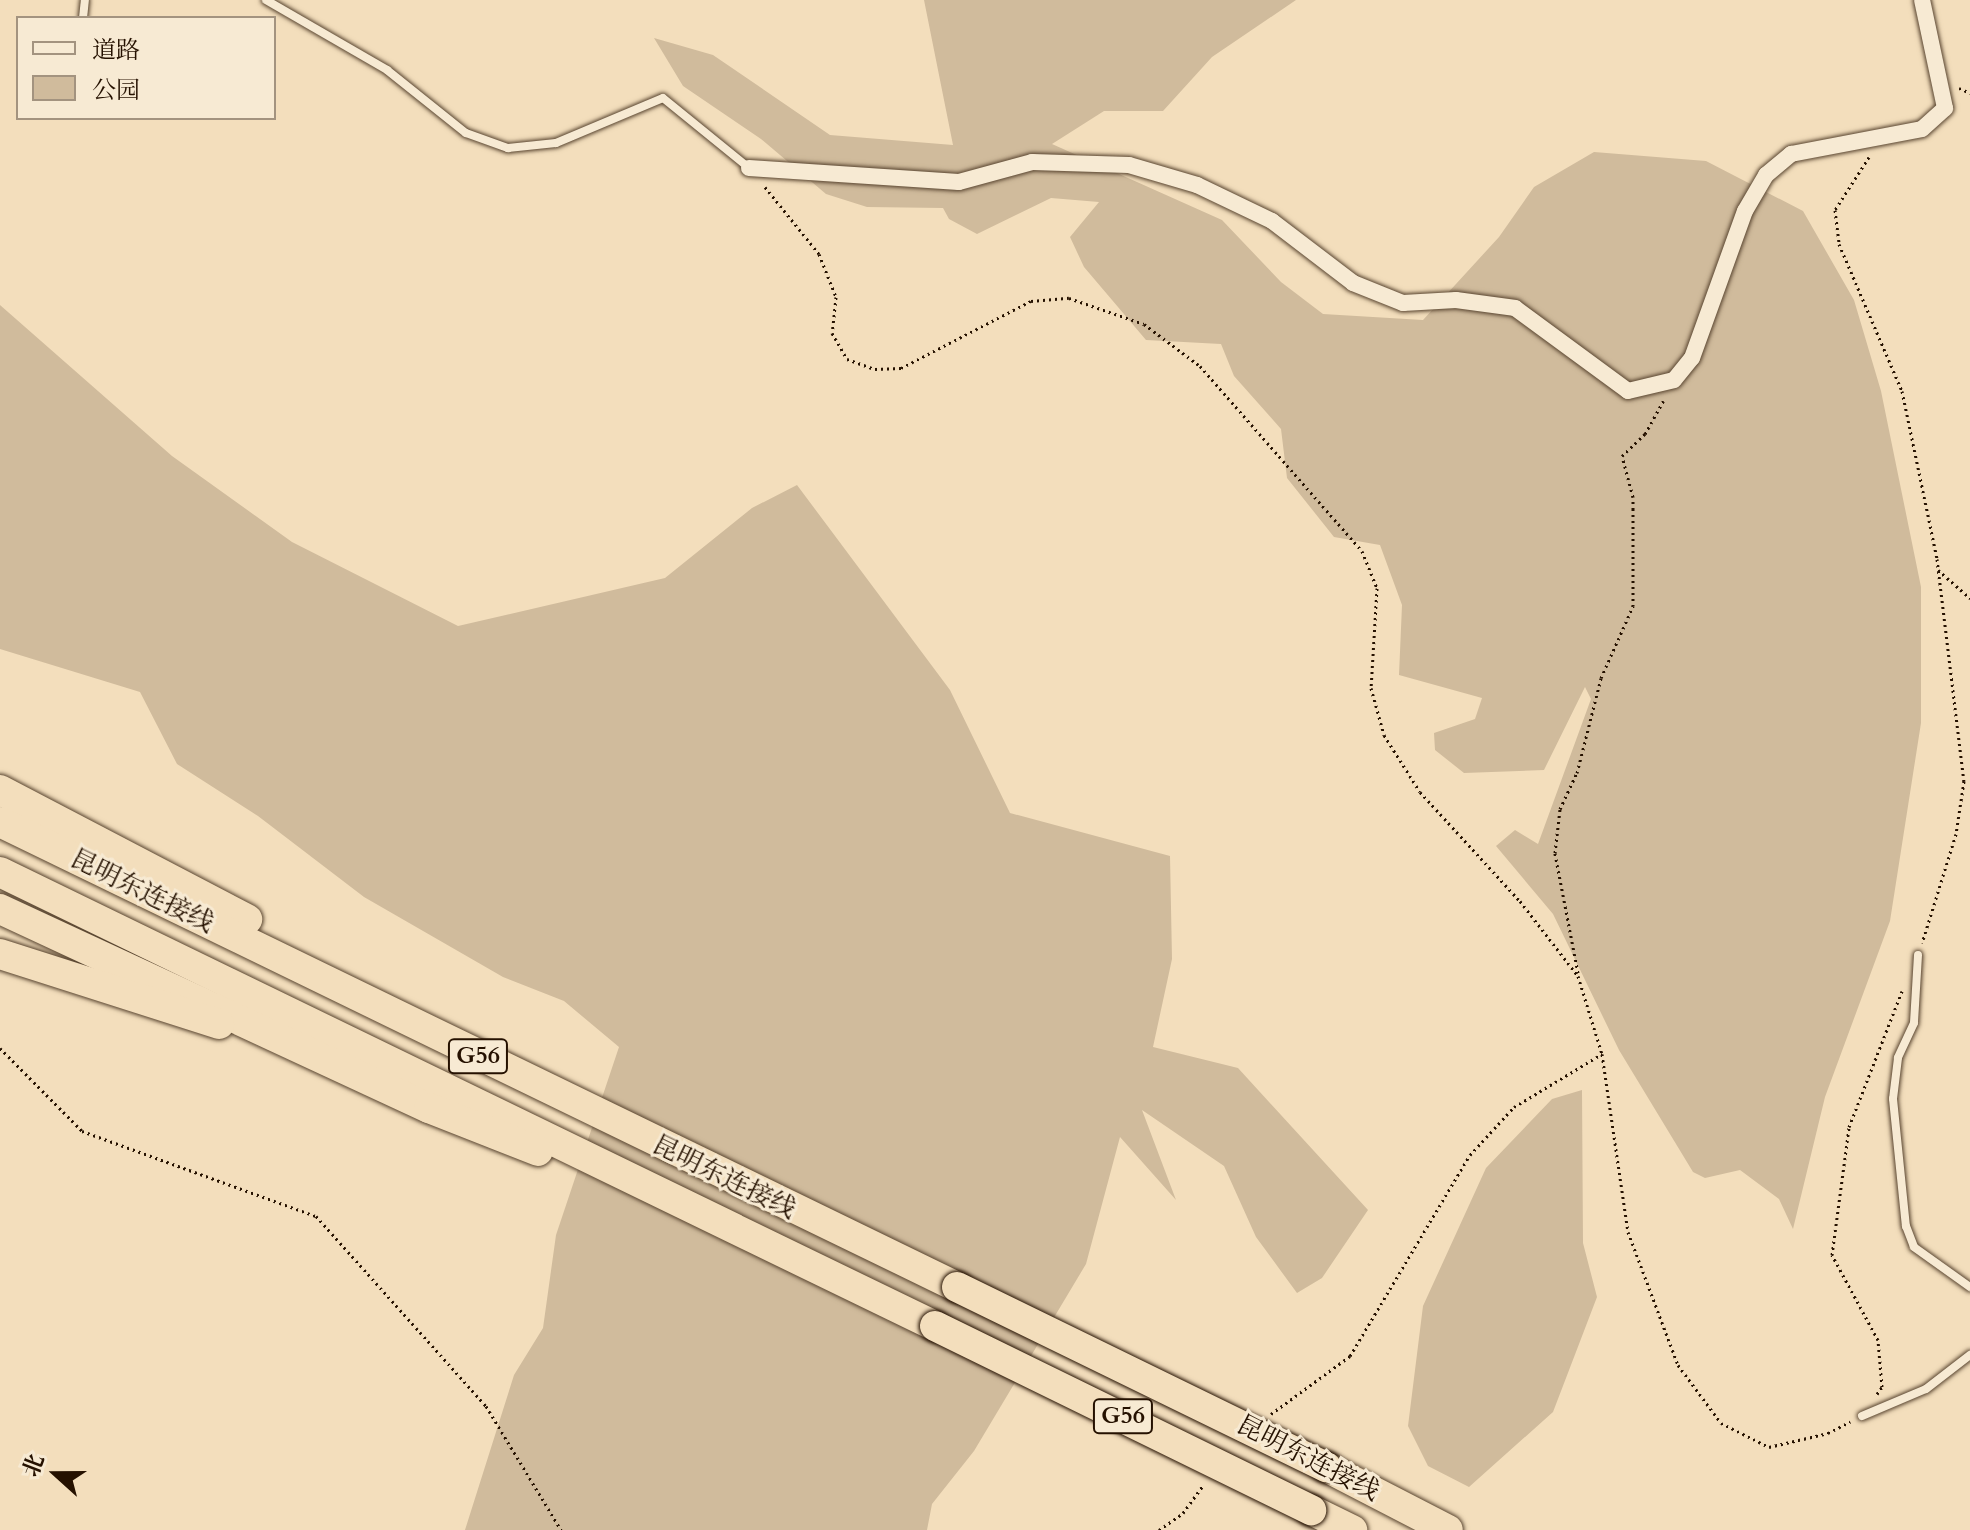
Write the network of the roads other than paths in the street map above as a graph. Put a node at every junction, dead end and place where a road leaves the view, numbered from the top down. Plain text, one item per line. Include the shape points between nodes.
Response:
1 (266, 0) edge
2 (1922, 0) edge
3 (749, 168) joint
4 (0, 790) edge
5 (0, 822) edge
6 (0, 872) edge
7 (0, 909) edge
8 (0, 954) edge
9 (1918, 955) road end
10 (318, 1055) junction
11 (630, 1131) junction
12 (762, 1242) junction
13 (1970, 1287) edge
14 (1970, 1355) edge
15 (1862, 1416) road end
16 (1352, 1530) edge
17 (1448, 1530) edge

1 - 3 lane via 387,70 466,133 508,148 556,143 663,98
2 - 3 street via 1945,108 1922,129 1791,154 1766,175 1745,211 1692,358 1674,380 1628,391 1515,308 1456,300 1403,303 1353,283 1272,221 1197,185 1129,165 1032,162 959,182
4 - 11 highway via 427,1011
5 - 11 highway, 昆明东连接线 / G56
6 - 12 highway, 昆明东连接线 / G56
7 - 10 highway
8 - 10 highway
9 - 13 lane via 1914,1023 1898,1058 1893,1099 1906,1226 1914,1247
10 - 12 highway via 475,1128 657,1195
11 - 17 highway, 昆明东连接线 / G56, bridge
12 - 16 highway, 昆明东连接线 / G56, bridge
14 - 15 lane via 1926,1389

